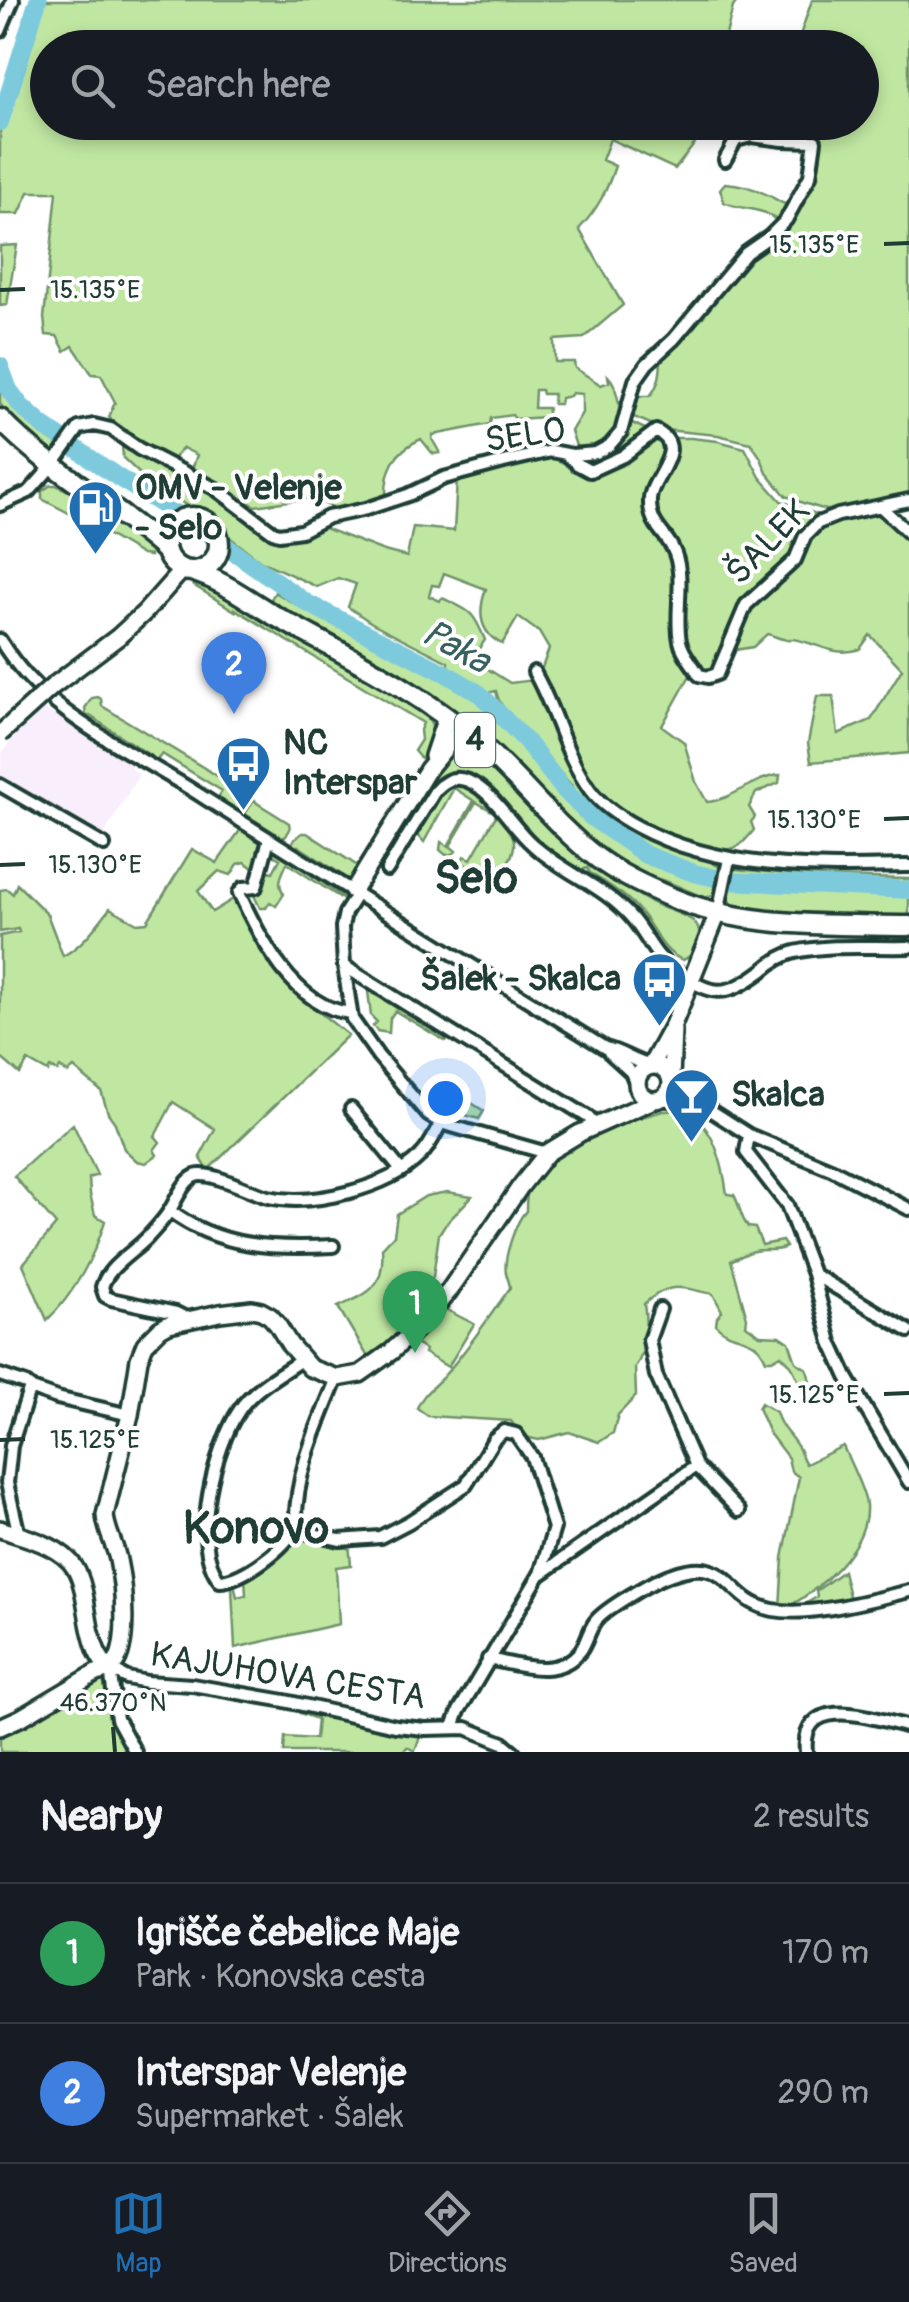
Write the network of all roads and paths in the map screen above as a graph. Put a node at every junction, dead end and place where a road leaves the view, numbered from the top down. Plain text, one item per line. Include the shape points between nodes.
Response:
1 (14, 0) edge
2 (0, 30) edge
3 (736, 140) edge
4 (783, 140) edge
5 (725, 160) dead end
6 (0, 419) edge
7 (565, 453) junction
8 (52, 466) junction
9 (909, 500) edge
10 (0, 505) edge
11 (880, 506) junction
12 (174, 532) junction
13 (909, 533) edge
14 (206, 563) junction
15 (0, 640) edge
16 (534, 672) dead end
17 (454, 723) junction
18 (0, 734) edge
19 (0, 785) edge
20 (269, 839) junction
21 (104, 845) dead end
22 (730, 858) junction
23 (909, 866) edge
24 (387, 870) dead end
25 (355, 892) junction
26 (718, 913) junction
27 (909, 926) edge
28 (909, 947) edge
29 (344, 966) junction
30 (691, 981) junction
31 (350, 1013) junction
32 (672, 1025) junction
33 (605, 1048) junction
34 (652, 1065) junction
35 (671, 1079) junction
36 (636, 1084) junction
37 (656, 1100) junction
38 (698, 1103) junction
39 (351, 1109) dead end
40 (617, 1116) junction
41 (441, 1123) junction
42 (596, 1126) junction
43 (749, 1135) junction
44 (547, 1153) junction
45 (400, 1170) junction
46 (909, 1209) edge
47 (170, 1211) junction
48 (333, 1246) dead end
49 (813, 1274) junction
50 (660, 1309) dead end
51 (188, 1319) junction
52 (909, 1331) edge
53 (301, 1360) junction
54 (0, 1375) edge
55 (337, 1378) junction
56 (30, 1387) junction
57 (130, 1415) junction
58 (696, 1466) junction
59 (909, 1482) edge
60 (739, 1512) dead end
61 (296, 1526) junction
62 (0, 1529) edge
63 (19, 1535) junction
64 (540, 1574) junction
65 (909, 1591) edge
66 (488, 1659) junction
67 (110, 1669) junction
68 (0, 1727) edge
69 (453, 1727) junction
70 (909, 1727) edge
71 (136, 1752) edge
72 (514, 1752) edge
73 (806, 1752) edge

1 - 2 street
3 - 5 street, SELO
4 - 7 street, SELO via 815,141 810,176 786,220 746,253 641,372 621,432 609,446
6 - 8 main road, 4
7 - 8 street, SELO via 444,478 408,496 279,534 216,489 111,430 79,428
7 - 11 street, ŠALEK via 590,471 656,431 665,436 666,465 650,494 650,510 679,574 680,646 699,675 708,677 717,674 746,605 795,560 818,523
8 - 10 street via 30,492
8 - 12 main road, 4 via 142,530 157,536
9 - 11 street, ŠALEK
11 - 13 street
12 - 14 main road, 4 via 170,559
12 - 14 main road, 4 via 208,522
14 - 17 main road, 4 via 263,609
14 - 18 street, bridge
15 - 20 street via 69,716
16 - 22 street via 567,752 592,792 666,842
17 - 25 street
17 - 26 main road, 4 via 598,859 672,898
19 - 21 street
20 - 25 street
20 - 31 street via 256,886 239,893 272,958 318,1003
22 - 23 street via 783,866
22 - 26 street
24 - 30 street via 435,791 462,779 482,790 536,849 620,906 658,957
25 - 29 street via 342,927
25 - 33 street
26 - 27 main road, 4
26 - 30 street
28 - 30 street via 790,953 728,990 710,991
29 - 31 street
29 - 42 street
30 - 32 street
31 - 41 street via 378,1056
32 - 34 street
32 - 35 street
33 - 34 street
33 - 36 street
34 - 35 street
34 - 36 street
35 - 37 street via 668,1094
35 - 38 street
36 - 37 street via 640,1094
36 - 40 street
37 - 38 street
37 - 40 street
38 - 43 street
39 - 45 street
40 - 42 street
41 - 44 street
41 - 45 street via 421,1156
42 - 44 street
43 - 46 street
43 - 49 street via 746,1152 787,1205
44 - 55 street via 420,1325 373,1366
45 - 47 street via 351,1192 285,1200 200,1175
47 - 48 street via 220,1238 288,1248
47 - 51 street via 108,1273 102,1292
49 - 52 street
49 - 59 street via 847,1377
50 - 58 street via 649,1340 656,1375
51 - 53 street via 262,1311
51 - 57 street via 160,1329 145,1344
53 - 55 street
53 - 61 street via 240,1408 216,1463 206,1536 212,1572 229,1580 268,1558
54 - 56 street
55 - 61 street via 299,1484
56 - 57 street
56 - 63 street via 6,1483
57 - 67 street via 105,1515 119,1564 124,1622 119,1658
58 - 60 street
58 - 64 street
61 - 64 street via 340,1540 380,1537 466,1485 504,1431 516,1434 532,1457 554,1528
62 - 63 street
63 - 67 street via 76,1568 94,1644
64 - 66 street
65 - 66 street via 780,1611 748,1601 710,1569 691,1570 654,1582 607,1611 569,1661 540,1669
66 - 69 street
67 - 68 street
67 - 69 street, KAJUHOVA CESTA via 147,1682 285,1701 396,1726
67 - 71 street via 117,1718
69 - 72 street, KAJUHOVA CESTA
70 - 73 street via 854,1714 822,1717 808,1730

